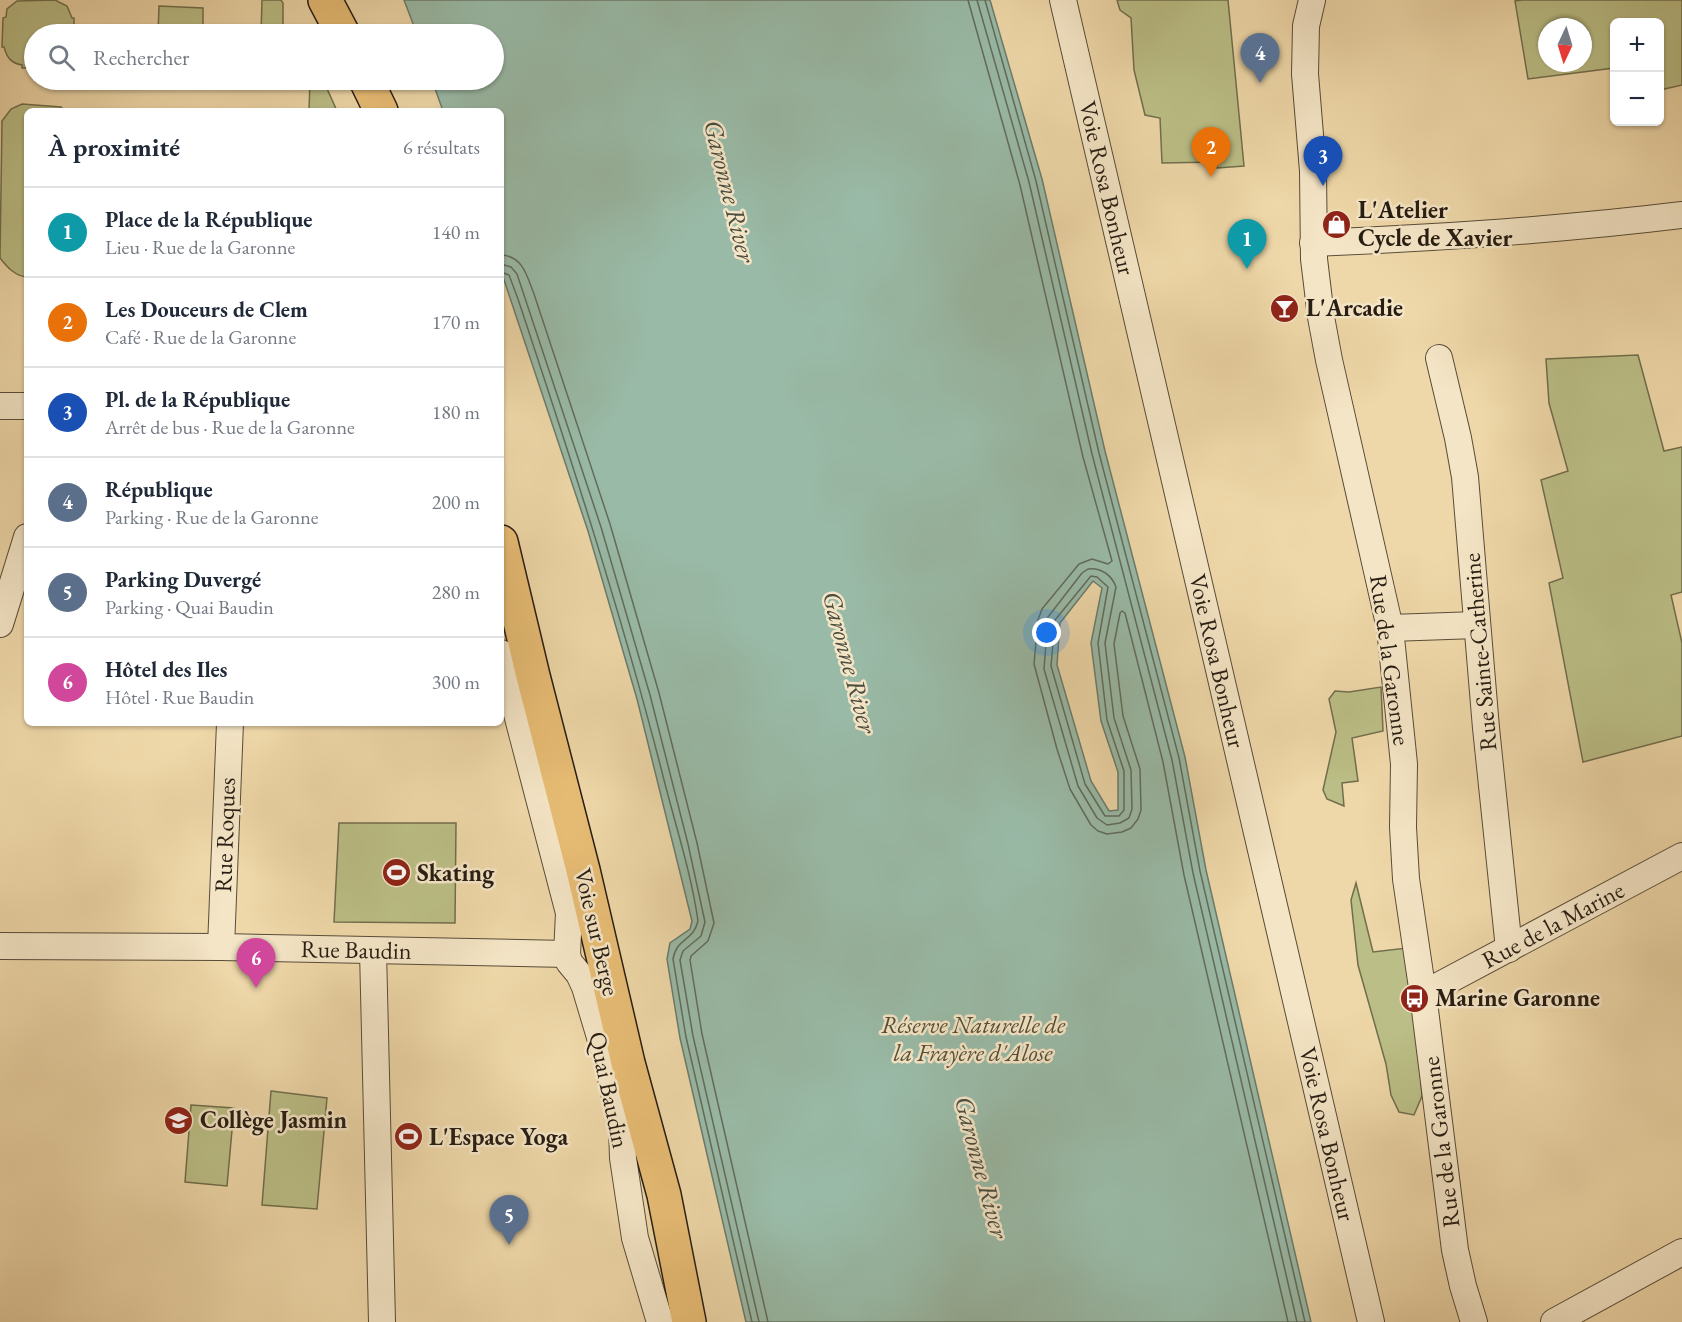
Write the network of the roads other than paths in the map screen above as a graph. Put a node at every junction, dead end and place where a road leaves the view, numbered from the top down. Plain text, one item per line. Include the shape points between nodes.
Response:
1 (325, 0) edge
2 (1063, 0) edge
3 (1312, 0) edge
4 (338, 24) edge
5 (371, 90) edge
6 (380, 108) edge
7 (1682, 215) edge
8 (1313, 243) junction
9 (1439, 358) dead end
10 (0, 406) edge
11 (24, 406) edge
12 (24, 551) edge
13 (504, 555) edge
14 (0, 624) edge
15 (1477, 625) junction
16 (1390, 628) junction
17 (504, 680) edge
18 (508, 716) edge
19 (230, 726) edge
20 (1682, 856) edge
21 (0, 945) edge
22 (221, 947) junction
23 (1509, 949) junction
24 (373, 951) junction
25 (567, 954) junction
26 (1423, 994) junction
27 (1682, 1252) edge
28 (382, 1322) edge
29 (660, 1322) edge
30 (689, 1322) edge
31 (1371, 1322) edge
32 (1474, 1322) edge
33 (1554, 1322) edge

1 - 4 main road
2 - 31 street, Voie Rosa Bonheur
3 - 8 street, Rue de la Garonne via 1305,74 1313,171
5 - 6 main road
7 - 8 street via 1415,239
8 - 16 street, Rue de la Garonne via 1329,360
9 - 15 street, Rue Sainte-Catherine via 1465,477
10 - 11 street
12 - 14 street
13 - 30 main road, Voie sur Berge via 663,1195
15 - 16 street
15 - 23 street, Rue Sainte-Catherine
16 - 26 street, Rue de la Garonne via 1404,764 1406,879
17 - 18 street
18 - 25 street via 568,914
19 - 22 street, Rue Roques
20 - 23 street, Rue de la Marine
21 - 22 street, Rue Baudin
22 - 24 street, Rue Baudin
23 - 26 street, Rue de la Marine
24 - 25 street, Rue Baudin
24 - 28 street
25 - 29 street, Quai Baudin via 585,987 608,1064 622,1129 635,1238
26 - 32 street, Rue de la Garonne via 1455,1250
27 - 33 street

